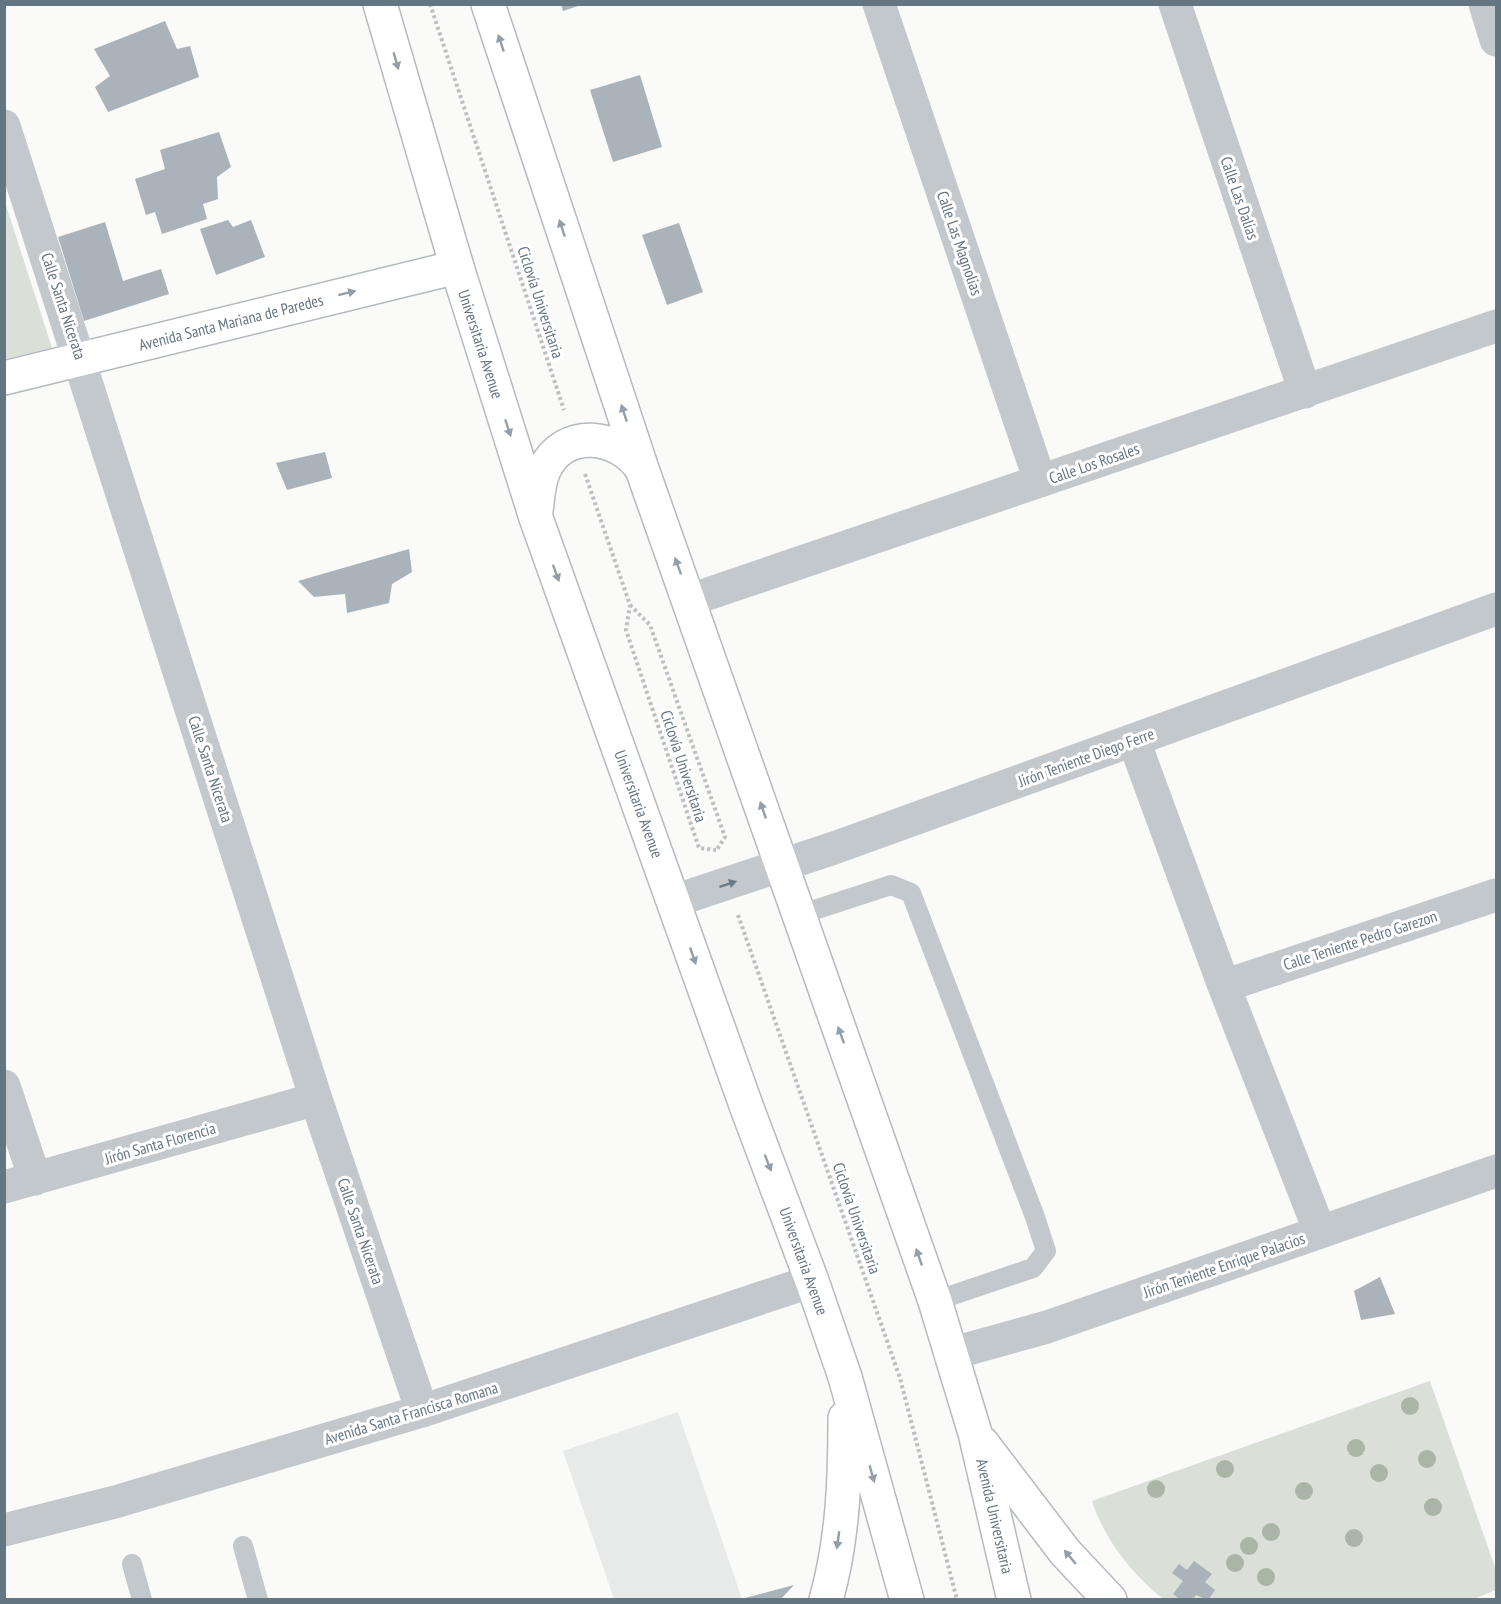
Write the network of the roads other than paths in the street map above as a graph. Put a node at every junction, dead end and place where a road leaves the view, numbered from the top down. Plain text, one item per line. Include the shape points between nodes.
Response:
1 (380, 4) edge
2 (488, 4) edge
3 (879, 4) edge
4 (1175, 4) edge
5 (1485, 4) edge
6 (1497, 40) edge
7 (4, 126) edge
8 (457, 267) junction
9 (1497, 326) edge
10 (82, 360) junction
11 (4, 378) edge
12 (1305, 392) junction
13 (642, 469) junction
14 (1041, 481) junction
15 (536, 518) junction
16 (690, 600) junction
17 (1497, 609) edge
18 (1134, 741) junction
19 (782, 865) junction
20 (1497, 895) edge
21 (674, 901) junction
22 (799, 915) junction
23 (1224, 986) junction
24 (4, 1086) edge
25 (316, 1099) junction
26 (1497, 1171) edge
27 (20, 1183) edge
28 (1320, 1232) junction
29 (812, 1281) junction
30 (935, 1301) junction
31 (950, 1354) junction
32 (845, 1377) junction
33 (422, 1411) junction
34 (975, 1433) junction
35 (4, 1530) edge
36 (243, 1546) dead end
37 (132, 1564) dead end
38 (142, 1599) edge
39 (258, 1599) edge
40 (826, 1599) edge
41 (907, 1599) edge
42 (1014, 1599) edge
43 (1110, 1599) edge

1 -> 8 main road, Universitaria Avenue
13 -> 2 main road
3 - 14 street, Calle Las Magnolias
4 - 12 street, Calle Las Dalias
5 - 6 street
7 - 10 street, Calle Santa Nicerata
10 -> 8 main road, Avenida Santa Mariana de Paredes
8 -> 15 main road, Universitaria Avenue
9 - 12 street, Calle Los Rosales
10 - 11 main road, Avenida Santa Mariana de Paredes
10 - 25 street, Calle Santa Nicerata
12 - 14 street, Calle Los Rosales
13 - 15 main road via 619,445 596,440 574,442 556,453 544,470
16 -> 13 main road
14 - 16 street, Calle Los Rosales
15 -> 21 main road, Universitaria Avenue
19 -> 16 main road
17 - 18 street, Jirón Teniente Diego Ferre
18 - 19 street, Jirón Teniente Diego Ferre
18 - 23 street
21 -> 19 street, Jirón Teniente Diego Ferre
19 - 22 main road
20 - 23 street, Calle Teniente Pedro Garezon
21 -> 29 main road, Universitaria Avenue
30 -> 22 main road
22 - 30 lane via 891,885 911,893 1046,1251 1032,1268
23 - 28 street
24 - 27 street
25 - 27 street, Jirón Santa Florencia
25 - 33 street, Calle Santa Nicerata
26 - 28 street, Jirón Teniente Enrique Palacios
28 - 31 street, Jirón Teniente Enrique Palacios via 1047,1327
29 - 32 main road, Universitaria Avenue
29 - 33 street, Avenida Santa Francisca Romana
30 - 31 main road
31 - 34 main road
32 -> 40 main road via 845,1489
32 -> 41 main road, Universitaria Avenue
33 - 35 street, Avenida Santa Francisca Romana via 115,1502
34 - 42 main road, Avenida Universitaria
43 -> 34 main road via 1065,1552
36 - 39 lane
37 - 38 lane

